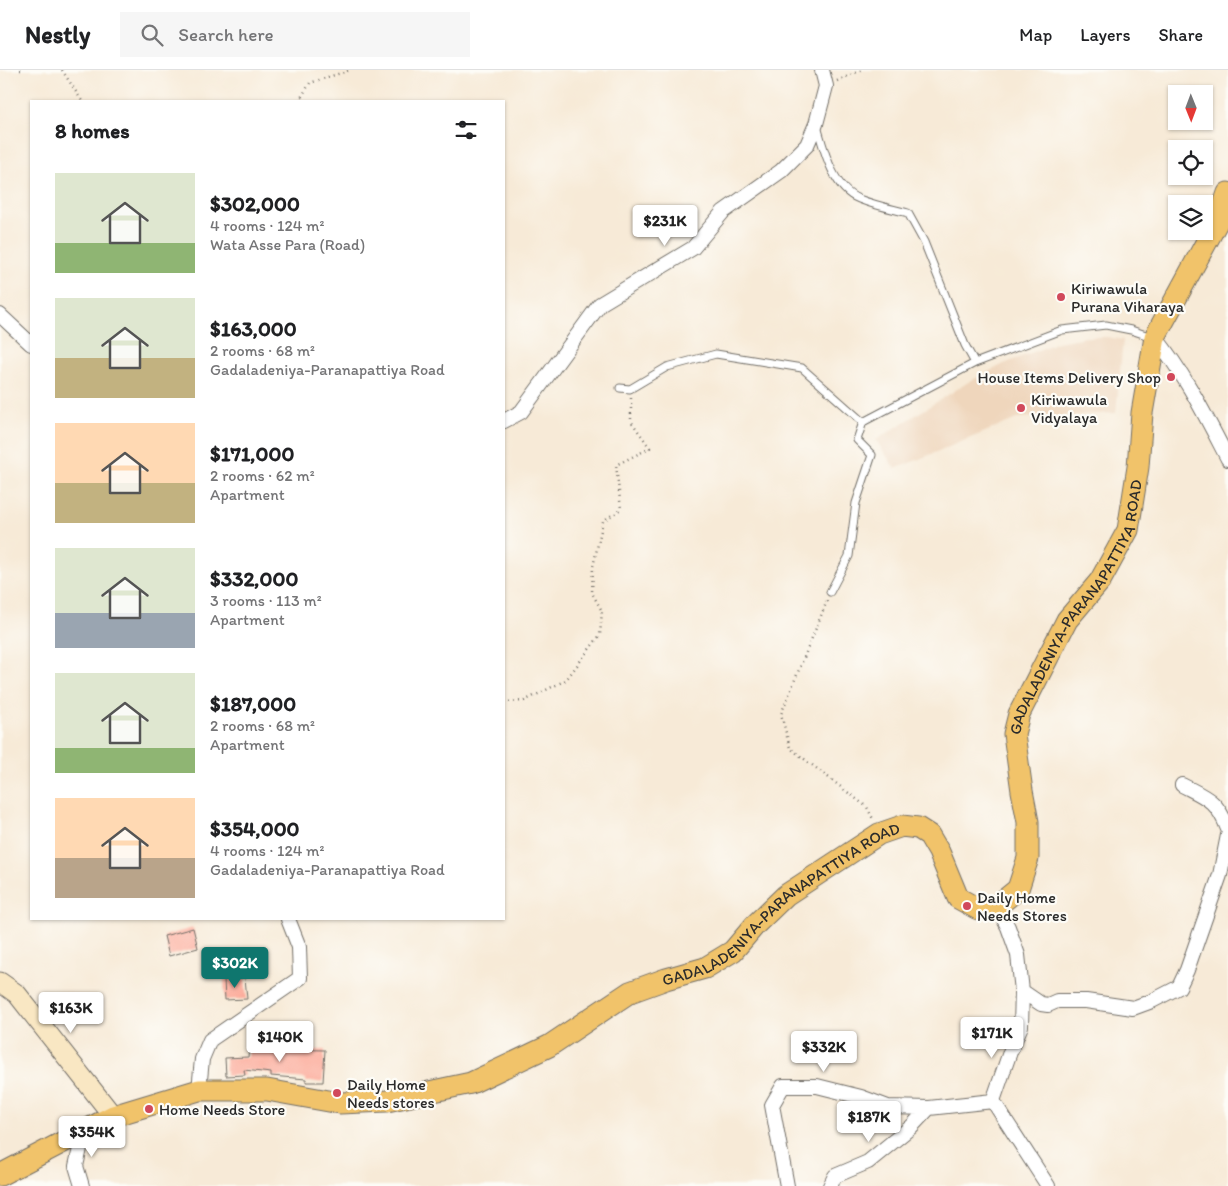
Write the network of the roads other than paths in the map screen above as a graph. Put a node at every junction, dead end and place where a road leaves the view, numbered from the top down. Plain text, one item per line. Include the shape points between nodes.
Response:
1 (822, 70) edge
2 (816, 124) junction
3 (1228, 193) edge
4 (0, 314) edge
5 (1155, 337) junction
6 (30, 343) edge
7 (975, 363) junction
8 (620, 388) dead end
9 (505, 420) edge
10 (863, 422) junction
11 (1228, 460) edge
12 (830, 592) road end
13 (1182, 785) dead end
14 (1228, 828) edge
15 (1228, 835) edge
16 (997, 906) junction
17 (288, 920) edge
18 (0, 982) edge
19 (1022, 991) junction
20 (199, 1090) junction
21 (993, 1100) junction
22 (929, 1108) junction
23 (113, 1116) junction
24 (84, 1130) junction
25 (0, 1175) edge
26 (82, 1186) edge
27 (787, 1186) edge
28 (830, 1186) edge
29 (1048, 1186) edge

1 - 2 street via 826,86
2 - 7 lane via 830,169 847,191 857,199 908,213 924,242
2 - 9 street via 806,144 781,172 723,212 693,248 600,304 521,412
3 - 5 main road, GADALADENIYA-PARANAPATTIYA ROAD via 1219,219
4 - 6 street
5 - 7 lane via 1106,325 1062,330
5 - 11 street via 1195,396
5 - 16 main road, GADALADENIYA-PARANAPATTIYA ROAD via 1128,530 1100,581 1068,620 1019,714 1014,734 1028,822 1028,858 1018,889
7 - 10 lane
8 - 10 lane via 630,389 667,367 716,354 802,368
10 - 12 lane via 857,440 872,455 856,503 850,556
13 - 14 street via 1209,799 1222,812
15 - 19 street via 1220,875 1179,987 1132,1008 1086,1001 1041,1004
16 - 19 street via 1018,955
16 - 20 main road, GADALADENIYA-PARANAPATTIYA ROAD via 978,909 958,898 929,834 918,828 902,826 879,834 786,896 732,951 705,968 630,992 549,1046 471,1083 387,1101 340,1103 267,1090
17 - 20 street via 299,947 300,978 210,1040 202,1058
18 - 23 street via 17,994
19 - 21 street via 1021,1026
20 - 23 main road, GADALADENIYA-PARANAPATTIYA ROAD
21 - 22 street
21 - 29 street
22 - 27 street via 888,1107 817,1086 783,1086 772,1105
22 - 28 street via 868,1162 835,1176
23 - 24 main road, GADALADENIYA-PARANAPATTIYA ROAD
24 - 25 main road, GADALADENIYA-PARANAPATTIYA ROAD
24 - 26 street via 76,1166

